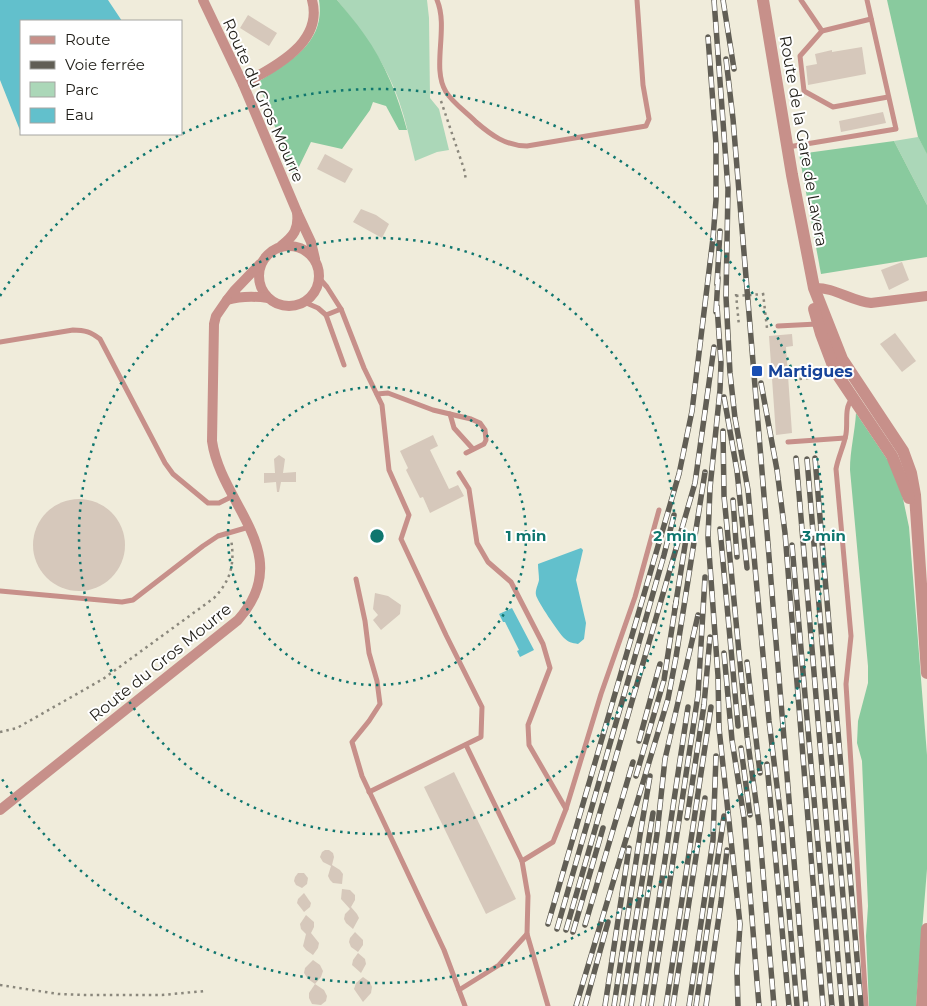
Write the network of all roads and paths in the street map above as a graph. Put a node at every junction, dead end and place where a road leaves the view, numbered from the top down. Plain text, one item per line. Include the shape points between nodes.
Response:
1 (203, 0) edge
2 (312, 0) edge
3 (437, 0) edge
4 (637, 0) edge
5 (763, 0) edge
6 (801, 0) edge
7 (867, 0) edge
8 (871, 20) junction
9 (822, 30) junction
10 (441, 82) junction
11 (243, 84) junction
12 (888, 97) junction
13 (788, 147) junction
14 (466, 180) dead end
15 (297, 212) junction
16 (281, 246) junction
17 (315, 260) junction
18 (261, 263) junction
19 (320, 279) junction
20 (814, 288) junction
21 (927, 296) edge
22 (268, 298) junction
23 (227, 300) junction
24 (304, 302) junction
25 (341, 309) junction
26 (326, 315) junction
27 (823, 323) junction
28 (739, 326) dead end
29 (778, 326) dead end
30 (767, 328) dead end
31 (0, 342) edge
32 (344, 365) dead end
33 (788, 373) dead end
34 (830, 374) dead end
35 (857, 393) junction
36 (377, 394) junction
37 (450, 414) junction
38 (846, 438) junction
39 (788, 442) dead end
40 (473, 449) junction
41 (466, 452) dead end
42 (459, 473) dead end
43 (233, 496) junction
44 (659, 510) dead end
45 (921, 521) edge
46 (249, 526) junction
47 (229, 533) junction
48 (356, 579) dead end
49 (0, 591) edge
50 (927, 673) edge
51 (0, 732) edge
52 (466, 745) junction
53 (369, 792) junction
54 (566, 809) junction
55 (0, 810) edge
56 (522, 861) junction
57 (927, 929) edge
58 (527, 934) junction
59 (0, 985) edge
60 (459, 990) junction
61 (205, 991) dead end
62 (465, 1006) edge
63 (548, 1006) edge
64 (866, 1006) edge
65 (922, 1006) edge

1 - 11 street, Route du Gros Mourre
2 - 11 street via 314,12 305,40 277,65
3 - 10 lane via 442,22
4 - 10 lane via 643,85 649,119 643,127 517,146 487,132 451,99
5 - 13 street, Route de la Gare de Lavera
6 - 9 lane
7 - 8 lane
8 - 9 lane
8 - 12 lane
9 - 12 lane via 800,56 804,91 832,107
10 - 14 path via 441,99
11 - 15 street, Route du Gros Mourre
12 - 13 lane via 896,129
13 - 20 street, Route de la Gare de Lavera
15 - 16 street, Route du Gros Mourre via 297,230
15 - 17 street, Route du Gros Mourre via 312,242
16 - 17 street via 300,247
16 - 18 street, Route du Gros Mourre
17 - 19 street, Route du Gros Mourre
18 - 22 street via 259,281
18 - 23 street, Route du Gros Mourre
19 - 24 street via 312,296
19 - 25 lane
20 - 21 street via 825,288 862,302
20 - 27 street, Route de la Gare de Lavera
22 - 23 street via 249,296
22 - 24 street via 285,306
23 - 43 street, Route du Gros Mourre via 214,324 211,427 214,454
24 - 26 lane
25 - 26 lane
25 - 36 lane
26 - 32 lane
27 - 29 lane
27 - 35 street, Route de la Gare de Lavera
28 - 30 path via 736,295 763,293
31 - 43 lane via 73,330 93,333 100,339 173,474 208,503 219,503
33 - 34 path via 799,379
35 - 38 lane via 847,408
35 - 45 street, Route de la Gare de Lavera via 898,440 908,462
36 - 37 lane via 388,393
36 - 52 lane via 382,405 389,470 409,515 401,539 482,707 481,737
37 - 40 lane via 454,428
37 - 40 lane via 472,419 485,430 484,444
38 - 39 lane
38 - 64 lane via 836,469 851,636 846,684
40 - 41 lane
42 - 54 lane via 469,488 477,543 488,562 511,582 543,644 550,668 528,725 529,745
43 - 46 street, Route du Gros Mourre
44 - 54 lane via 635,597
45 - 50 street, Route de la Gare de Lavera
46 - 47 lane
46 - 55 street, Route du Gros Mourre via 261,563 257,587 246,611
47 - 49 lane via 203,546 134,600 122,602
47 - 51 path via 233,559 231,572 214,598 103,679 17,728
48 - 53 lane via 380,704 352,742
52 - 53 lane
52 - 56 lane
53 - 60 lane via 444,950
54 - 56 lane via 553,842
56 - 58 lane via 528,896
57 - 65 street
58 - 60 lane via 499,965
58 - 63 lane
59 - 61 path via 86,995 162,995
60 - 62 lane

